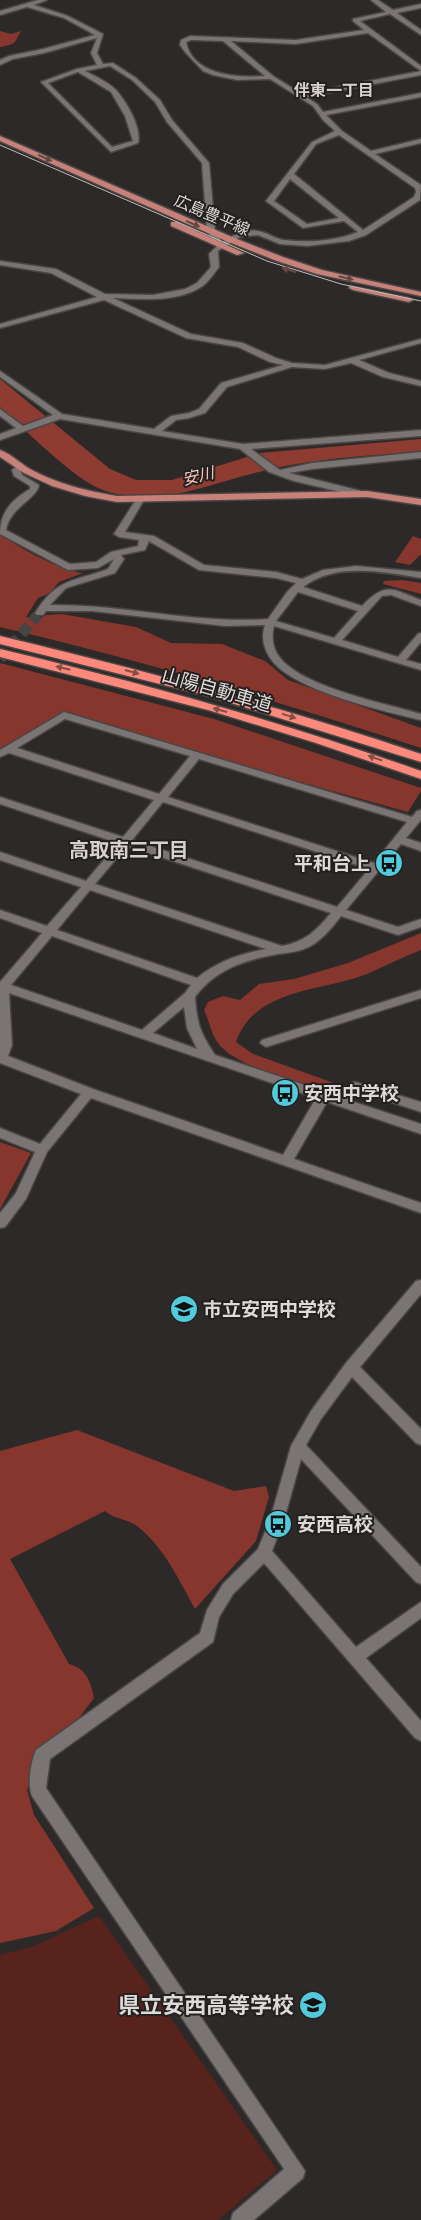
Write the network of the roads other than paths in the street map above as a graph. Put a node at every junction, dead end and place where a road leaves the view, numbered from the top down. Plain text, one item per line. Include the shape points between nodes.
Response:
1 (44, 0) edge
2 (374, 0) edge
3 (28, 5) junction
4 (421, 6) edge
5 (390, 12) junction
6 (0, 13) edge
7 (367, 31) junction
8 (421, 33) edge
9 (101, 35) junction
10 (224, 39) junction
11 (0, 63) edge
12 (100, 64) junction
13 (79, 70) junction
14 (421, 71) edge
15 (271, 77) junction
16 (421, 95) edge
17 (299, 96) junction
18 (323, 114) junction
19 (340, 132) junction
20 (0, 138) edge
21 (421, 141) edge
22 (0, 147) edge
23 (370, 153) junction
24 (290, 175) junction
25 (421, 202) edge
26 (407, 204) junction
27 (344, 219) junction
28 (211, 231) junction
29 (363, 233) junction
30 (229, 239) junction
31 (220, 245) junction
32 (0, 263) edge
33 (421, 294) edge
34 (105, 297) junction
35 (421, 302) edge
36 (0, 326) edge
37 (421, 341) edge
38 (352, 360) junction
39 (292, 365) junction
40 (0, 373) edge
41 (421, 384) edge
42 (0, 412) edge
43 (57, 416) junction
44 (23, 428) junction
45 (155, 433) junction
46 (421, 433) edge
47 (0, 437) edge
48 (243, 447) junction
49 (0, 453) edge
50 (421, 455) edge
51 (20, 468) junction
52 (277, 471) junction
53 (367, 494) junction
54 (140, 500) junction
55 (421, 502) edge
56 (143, 538) junction
57 (114, 554) junction
58 (421, 575) edge
59 (299, 585) junction
60 (421, 602) edge
61 (364, 610) junction
62 (270, 622) junction
63 (421, 636) edge
64 (0, 640) edge
65 (336, 642) junction
66 (0, 653) edge
67 (400, 661) junction
68 (421, 667) edge
69 (421, 717) edge
70 (4, 751) edge
71 (197, 755) junction
72 (421, 758) edge
73 (421, 775) edge
74 (160, 798) junction
75 (0, 800) edge
76 (418, 817) edge
77 (399, 839) junction
78 (125, 841) junction
79 (421, 847) edge
80 (0, 856) edge
81 (375, 867) junction
82 (88, 885) junction
83 (339, 911) junction
84 (0, 914) edge
85 (421, 923) edge
86 (49, 931) junction
87 (284, 951) junction
88 (199, 983) junction
89 (2, 986) edge
90 (421, 994) edge
91 (189, 996) junction
92 (143, 1035) junction
93 (266, 1044) dead end
94 (210, 1056) junction
95 (0, 1058) edge
96 (89, 1092) junction
97 (324, 1096) junction
98 (343, 1103) junction
99 (421, 1107) edge
100 (421, 1129) edge
101 (0, 1133) edge
102 (42, 1150) junction
103 (287, 1160) junction
104 (421, 1208) edge
105 (0, 1223) edge
106 (418, 1292) edge
107 (351, 1367) junction
108 (421, 1439) edge
109 (298, 1446) junction
110 (264, 1553) junction
111 (421, 1577) edge
112 (421, 1610) edge
113 (354, 1658) junction
114 (421, 1733) edge
115 (240, 2220) edge

1 - 3 street
2 - 5 street
3 - 6 street
3 - 9 street via 66,17
4 - 5 street
5 - 7 street via 356,19 356,23
5 - 8 street
7 - 10 street via 296,42
7 - 14 street
9 - 11 street via 11,57
9 - 12 street via 94,53
10 - 15 street
10 - 15 street via 190,38 183,41 183,45 192,60 218,76
12 - 13 street
12 - 28 street via 111,64 158,100 169,121 205,162
13 - 13 street via 109,88 119,99 130,120 136,142 112,150 44,82
14 - 17 street
15 - 17 street
16 - 18 street
17 - 18 street
18 - 19 street
19 - 23 street
19 - 24 street via 314,143
20 -> 28 main road, 広島豊平線
21 - 23 street
22 - 31 main road, 広島豊平線
23 - 26 street via 418,187 417,198
24 - 27 street
24 - 27 street via 270,201 275,206 306,226
25 - 26 street
26 - 29 street
27 - 29 street
28 - 30 main road, 広島豊平線
28 - 31 street
29 - 30 street via 307,244 280,242 259,233
30 - 31 street
30 -> 33 main road, 広島豊平線 via 320,272
31 - 34 street via 213,254 215,267 200,285 187,291 153,297
35 -> 31 main road, 広島豊平線 via 313,277
32 - 34 street via 53,271
34 - 36 street
34 - 39 street via 189,336 240,345
37 - 38 street
38 - 39 street via 325,367
38 - 41 street via 386,375
39 - 45 street via 224,385 201,412 165,421
40 - 43 street
42 - 44 street
43 - 44 street
43 - 45 street
44 - 47 street
45 - 48 street
46 - 48 street
48 - 52 street
49 - 51 main road
50 - 52 street
51 - 54 main road via 44,481 85,494
51 - 57 street via 16,470 18,476 35,485 34,490 25,495 8,516 1,531 68,568 98,565
52 - 53 street via 347,492
53 - 54 main road
53 - 55 main road
54 - 56 street via 119,534
56 - 57 street via 142,548
56 - 59 street via 152,538 202,568 276,575
57 - 62 street via 120,558 112,571 70,582 57,590 40,612 91,608 194,622
58 - 59 street via 352,568 329,572
59 - 61 street
59 - 62 street
60 - 61 street via 392,592 379,594
61 - 65 street
62 - 65 street
62 - 69 street via 266,634 268,648 292,674 314,684
63 - 67 street
64 -> 72 highway, 山陽自動車道 via 101,663 256,705
65 - 67 street
73 -> 66 highway, 山陽自動車道 via 245,717
67 - 68 street
70 - 71 street via 64,715
70 - 74 street
71 - 74 street
71 - 76 street
74 - 78 street
74 - 81 street
75 - 78 street
76 - 77 street
77 - 79 street
77 - 81 street
78 - 82 street
78 - 83 street
80 - 82 street
81 - 83 street
82 - 86 street
82 - 87 street
83 - 85 street via 398,931
83 - 87 street via 321,933 301,946
84 - 86 street
86 - 88 street
86 - 89 street
87 - 88 street via 244,957 215,970
88 - 91 street
89 - 92 street
89 - 95 street via 6,1044
90 - 93 street
91 - 92 street
91 - 94 street via 197,1041
92 - 94 street
94 - 97 street
95 - 96 street
96 - 102 street
96 - 103 street
97 - 98 street
97 - 103 street
98 - 99 street via 355,1086
98 - 100 street
101 - 102 street
102 - 105 street via 20,1196
103 - 104 street
106 - 107 street
107 - 108 street
107 - 109 street
109 - 110 street
109 - 111 street
110 - 113 street
110 - 115 street via 228,1588 212,1615 207,1637 42,1755 38,1790 296,2171
112 - 113 street
113 - 114 street

